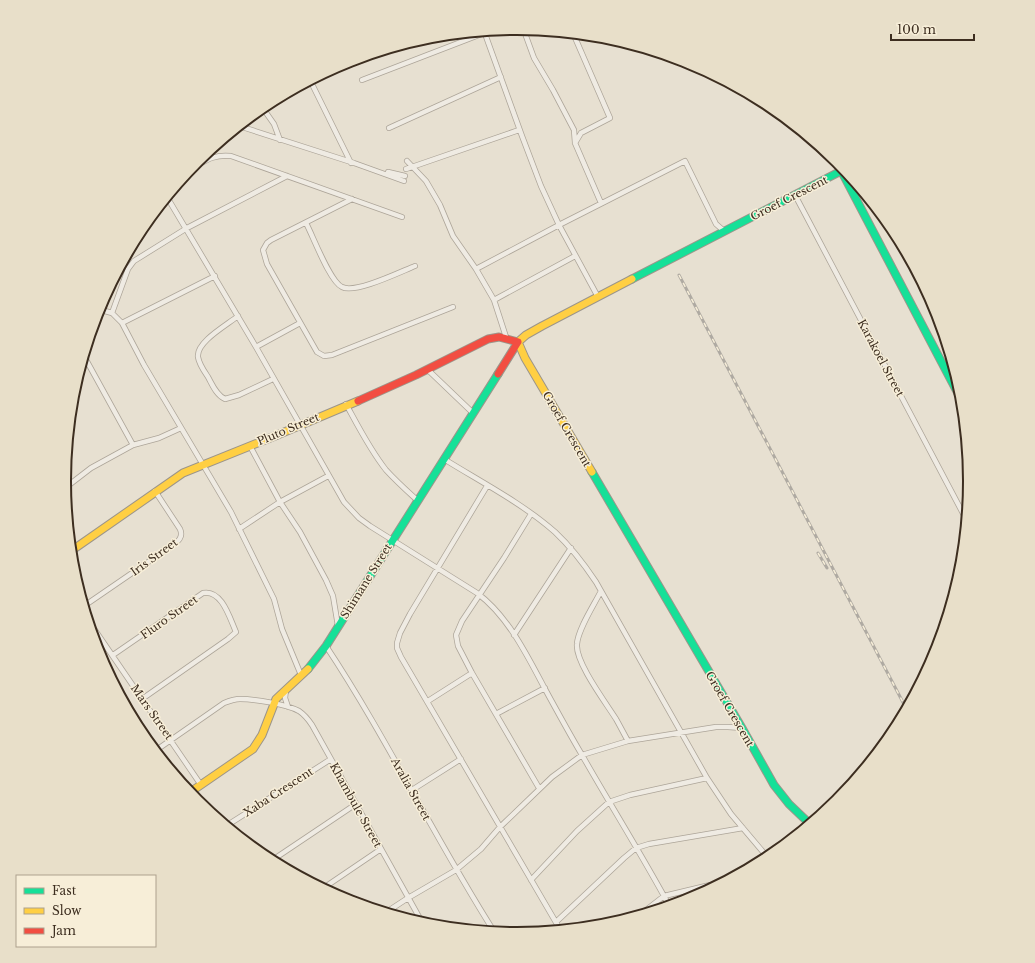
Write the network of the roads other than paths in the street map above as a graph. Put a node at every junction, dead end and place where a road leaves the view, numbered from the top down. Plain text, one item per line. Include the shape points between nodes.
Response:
1 (526, 35) edge
2 (486, 36) edge
3 (470, 38) edge
4 (575, 39) edge
5 (501, 77) junction
6 (362, 80) dead end
7 (311, 86) edge
8 (312, 86) edge
9 (266, 112) edge
10 (245, 128) edge
11 (389, 128) dead end
12 (519, 130) junction
13 (280, 140) junction
14 (575, 143) junction
15 (210, 158) edge
16 (407, 161) dead end
17 (354, 163) junction
18 (406, 169) dead end
19 (839, 172) edge
20 (287, 176) junction
21 (845, 179) edge
22 (795, 195) junction
23 (352, 200) junction
24 (170, 201) edge
25 (601, 204) junction
26 (402, 217) dead end
27 (306, 223) junction
28 (559, 225) junction
29 (187, 228) junction
30 (724, 231) junction
31 (575, 256) junction
32 (414, 266) dead end
33 (476, 269) junction
34 (214, 276) junction
35 (598, 297) junction
36 (494, 300) junction
37 (453, 307) dead end
38 (105, 311) edge
39 (112, 313) junction
40 (238, 316) junction
41 (122, 323) junction
42 (300, 323) junction
43 (506, 337) junction
44 (518, 342) junction
45 (256, 347) junction
46 (87, 362) edge
47 (427, 369) junction
48 (274, 379) junction
49 (953, 384) edge
50 (346, 404) junction
51 (473, 413) junction
52 (300, 425) junction
53 (181, 428) junction
54 (133, 445) junction
55 (250, 446) junction
56 (444, 459) junction
57 (202, 464) junction
58 (328, 476) junction
59 (71, 483) edge
60 (487, 486) junction
61 (156, 491) junction
62 (417, 500) junction
63 (280, 502) junction
64 (963, 513) edge
65 (531, 514) junction
66 (239, 529) junction
67 (392, 540) junction
68 (76, 547) edge
69 (571, 548) junction
70 (437, 569) junction
71 (601, 591) junction
72 (480, 595) junction
73 (88, 603) edge
74 (338, 626) junction
75 (99, 635) edge
76 (514, 635) junction
77 (326, 646) junction
78 (113, 655) junction
79 (472, 673) junction
80 (301, 675) junction
81 (545, 688) junction
82 (286, 690) junction
83 (142, 699) junction
84 (428, 701) junction
85 (274, 704) junction
86 (288, 707) junction
87 (496, 714) junction
88 (742, 728) junction
89 (682, 733) junction
90 (172, 740) junction
91 (628, 741) junction
92 (159, 748) edge
93 (582, 755) junction
94 (331, 759) junction
95 (461, 759) junction
96 (707, 778) junction
97 (201, 785) junction
98 (539, 788) junction
99 (195, 789) edge
100 (412, 790) junction
101 (609, 802) junction
102 (356, 804) junction
103 (807, 821) edge
104 (230, 823) edge
105 (500, 827) junction
106 (743, 828) junction
107 (636, 848) junction
108 (381, 849) junction
109 (765, 854) edge
110 (276, 857) edge
111 (456, 870) junction
112 (531, 880) junction
113 (327, 885) edge
114 (706, 886) edge
115 (664, 896) junction
116 (408, 898) junction
117 (667, 902) edge
118 (649, 908) edge
119 (391, 909) edge
120 (419, 917) edge
121 (556, 922) junction
122 (558, 926) edge
123 (491, 927) edge

1 - 14 street via 534,58 574,130
2 - 5 street
3 - 6 street
4 - 14 street via 610,118 580,133
5 - 11 street
5 - 12 street
7 - 17 street via 352,163 404,179
8 - 17 street
9 - 13 street
10 - 13 street
12 - 18 street
12 - 28 street
13 - 17 street
14 - 25 street
15 - 20 street via 231,156
16 - 33 street via 426,181 453,236
19 - 22 street, Groef Crescent
20 - 23 street
20 - 29 street
21 - 49 street
22 - 30 street, Groef Crescent
22 - 64 street, Karakoel Street
23 - 26 street
23 - 27 street
24 - 29 street
25 - 28 street
25 - 30 street via 685,161 716,224
27 - 32 street via 333,279 343,288 353,289 366,285
27 - 42 street via 271,240 263,250 267,264
28 - 31 street
28 - 33 street
29 - 34 street
29 - 39 street via 131,264
30 - 35 street, Groef Crescent
31 - 35 street
31 - 36 street
33 - 36 street
34 - 40 street
34 - 41 street
35 - 44 street, Groef Crescent via 532,331
36 - 43 street
37 - 42 street via 327,356 317,352
38 - 39 street
39 - 41 street
40 - 45 street
40 - 48 street via 201,346 198,354 200,364 218,394 225,399
41 - 53 street
42 - 45 street
43 - 44 street
43 - 47 street, Pluto Street via 488,339
44 - 51 street, Shimane Street
44 - 88 street, Groef Crescent
45 - 48 street
46 - 54 street
47 - 50 street, Pluto Street
47 - 51 street
48 - 52 street
50 - 52 street, Pluto Street
50 - 62 street via 386,469
51 - 56 street, Shimane Street
52 - 55 street, Pluto Street
52 - 58 street
53 - 54 street via 159,438
53 - 57 street
54 - 59 street via 91,468
55 - 57 street, Pluto Street
55 - 63 street
56 - 60 street
56 - 62 street, Shimane Street
57 - 61 street, Pluto Street
57 - 66 street
58 - 63 street
58 - 67 street via 351,510 364,522
60 - 65 street
60 - 70 street
61 - 68 street, Pluto Street
61 - 73 street, Iris Street via 180,529 180,539
62 - 67 street, Shimane Street
63 - 66 street
63 - 74 street via 326,580 333,596
65 - 69 street
65 - 72 street
66 - 80 street via 274,599 282,629
67 - 70 street
67 - 74 street, Shimane Street
69 - 71 street
69 - 76 street
70 - 72 street
70 - 84 street via 410,614 397,643 401,656
71 - 89 street
71 - 91 street via 580,632 576,647 592,683
72 - 76 street via 495,609
72 - 79 street via 462,620 456,635 458,646
74 - 77 street, Shimane Street
75 - 78 street, Mars Street
76 - 81 street
77 - 80 street, Shimane Street
77 - 100 street, Aralia Street
78 - 83 street, Mars Street
78 - 83 street, Fluro Street via 203,593 215,595 222,602 236,632
79 - 84 street
79 - 87 street
80 - 82 street, Shimane Street
81 - 87 street
81 - 93 street
82 - 85 street, Shimane Street
82 - 86 street
83 - 90 street, Mars Street
84 - 95 street
85 - 86 street, Khambule Street
85 - 90 street, Khambule Street via 249,699 232,700
85 - 97 street, Shimane Street via 262,735 252,749
86 - 94 street, Khambule Street via 300,712 308,720
87 - 98 street
88 - 89 street via 716,727
88 - 103 street, Groef Crescent via 774,785
89 - 91 street
89 - 96 street
90 - 92 street, Khambule Street
90 - 97 street, Mars Street
91 - 93 street
93 - 98 street
93 - 101 street
94 - 102 street, Khambule Street
94 - 104 street, Xaba Crescent
95 - 100 street
95 - 105 street
96 - 101 street via 630,794
96 - 106 street via 722,803
97 - 99 street, Shimane Street
98 - 105 street
100 - 111 street, Aralia Street
101 - 107 street
101 - 112 street
102 - 108 street, Khambule Street
102 - 110 street
105 - 111 street via 481,849
105 - 112 street
106 - 107 street
106 - 109 street
107 - 115 street
107 - 121 street
108 - 113 street
108 - 116 street, Khambule Street
111 - 116 street
111 - 123 street, Aralia Street
112 - 121 street
114 - 115 street
115 - 117 street
115 - 118 street
116 - 119 street
116 - 120 street, Khambule Street
121 - 122 street

